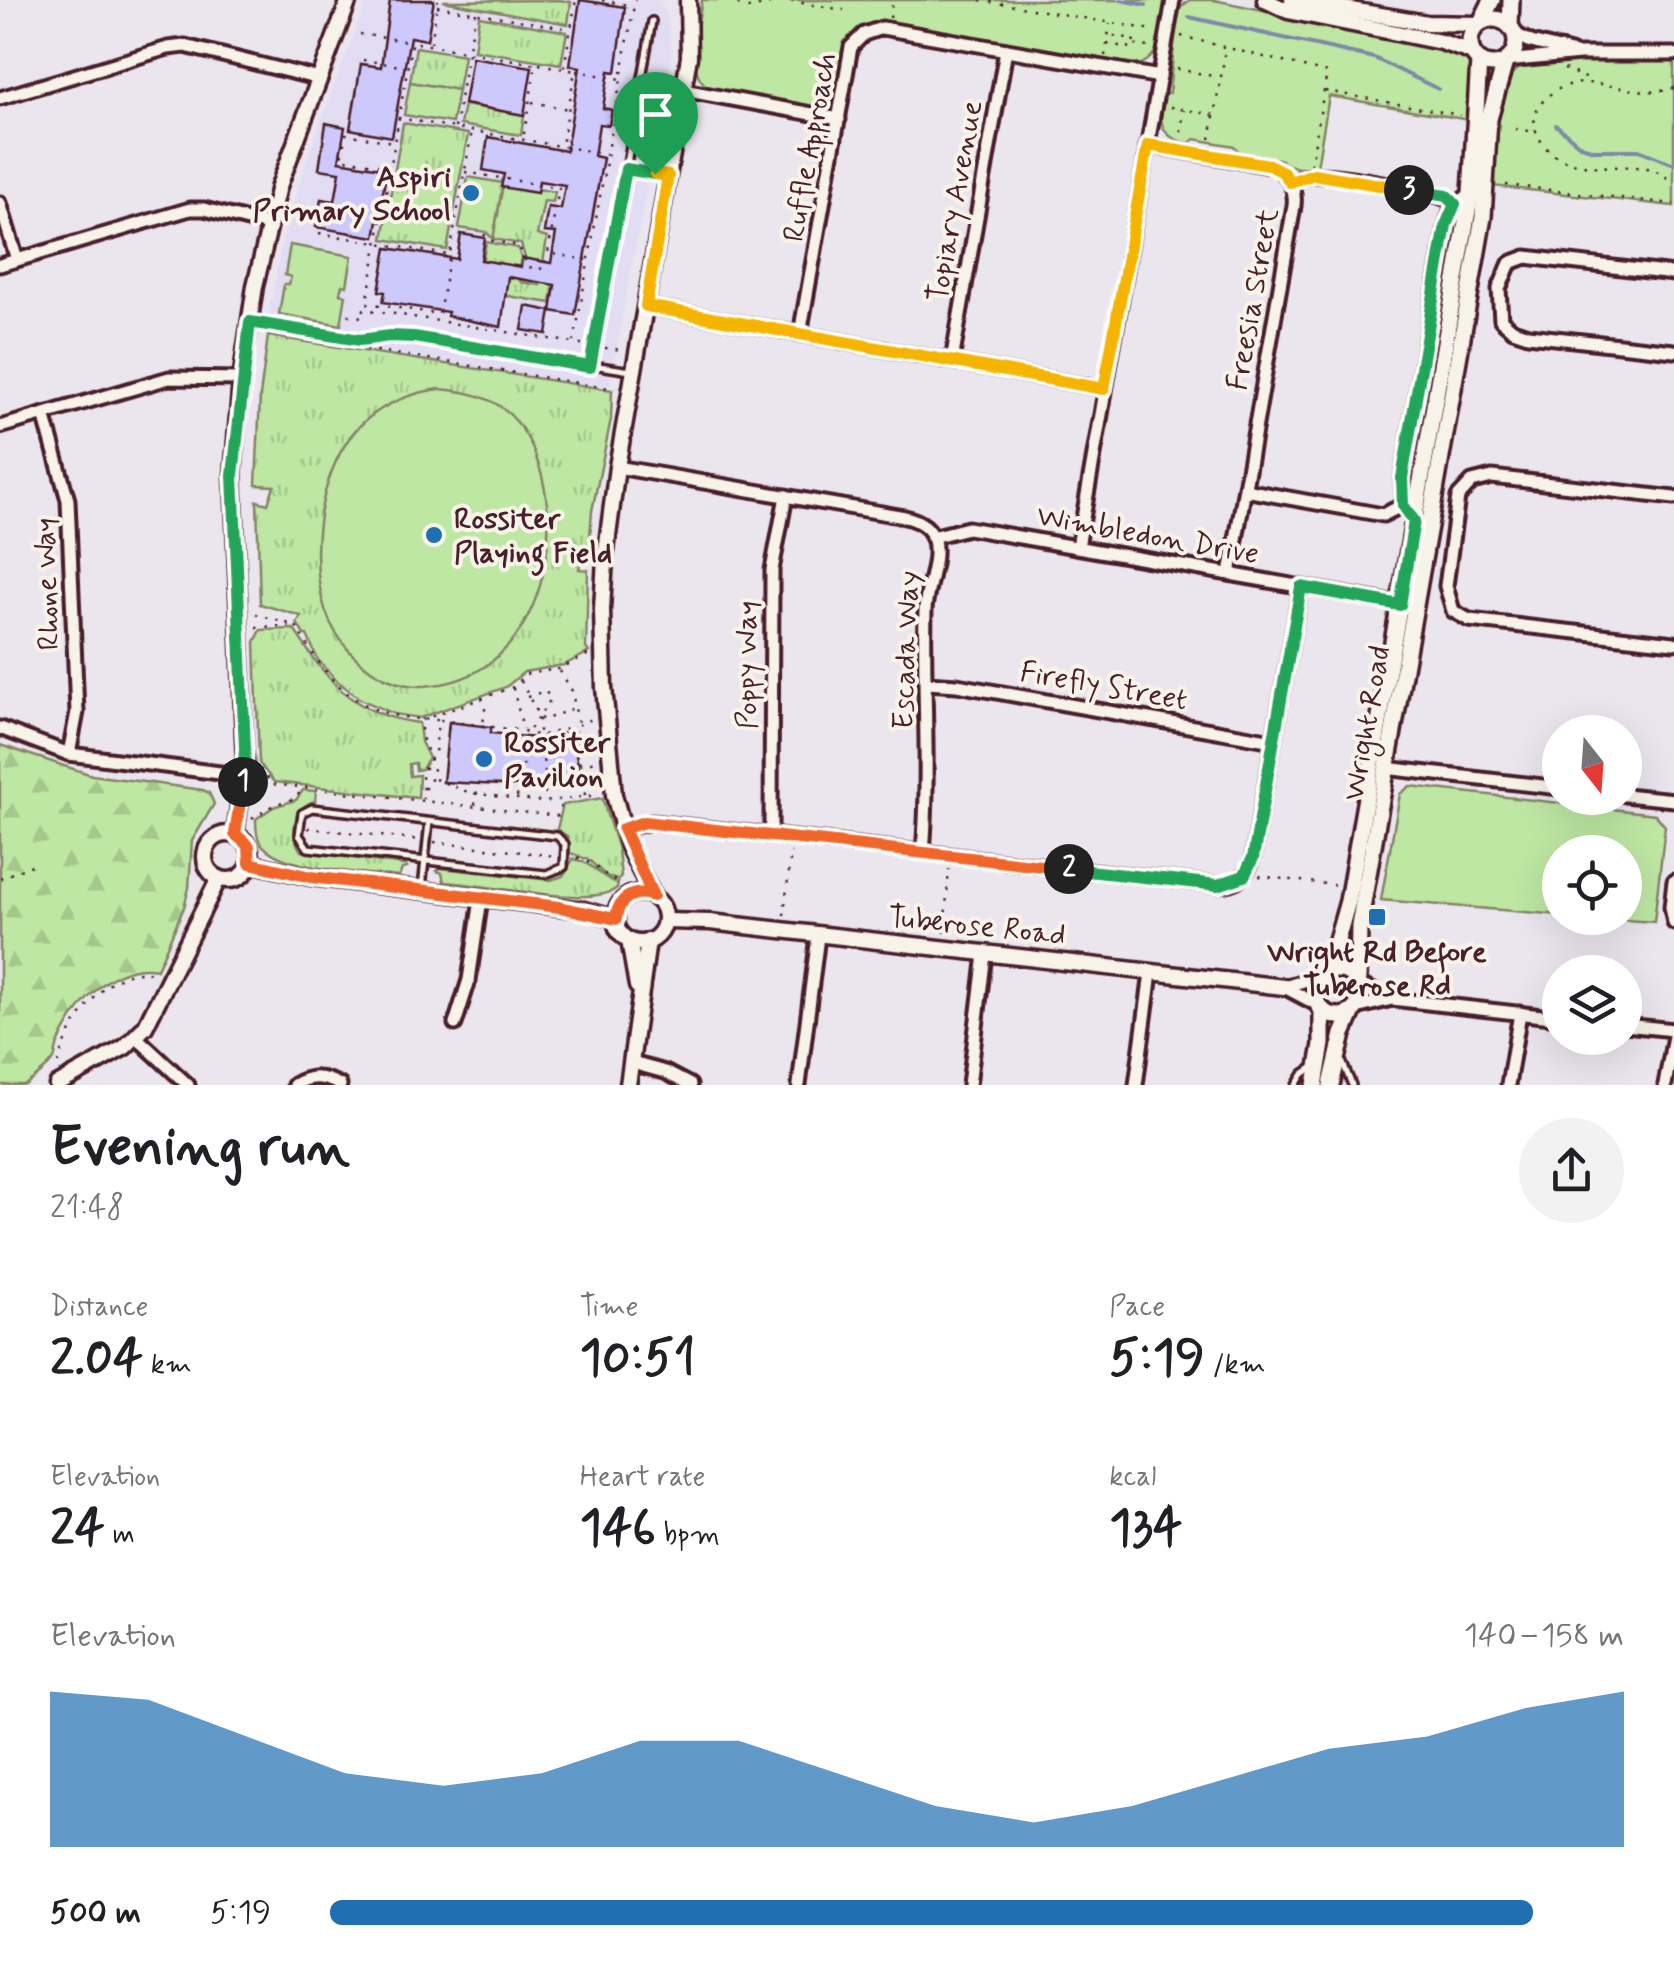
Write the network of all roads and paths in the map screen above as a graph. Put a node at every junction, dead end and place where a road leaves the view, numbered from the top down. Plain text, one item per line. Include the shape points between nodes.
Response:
1 (350, 0) edge
2 (576, 0) edge
3 (602, 0) edge
4 (635, 0) edge
5 (688, 0) edge
6 (728, 0) edge
7 (790, 0) edge
8 (893, 0) edge
9 (980, 0) edge
10 (1173, 0) edge
11 (1265, 0) edge
12 (1292, 0) edge
13 (1492, 0) edge
14 (1511, 0) edge
15 (989, 1) edge
16 (437, 3) edge
17 (634, 6) junction
18 (844, 10) dead end
19 (476, 12) junction
20 (890, 18) dead end
21 (652, 20) dead end
22 (1110, 23) junction
23 (1479, 23) junction
24 (571, 29) junction
25 (1153, 30) dead end
26 (1512, 30) junction
27 (360, 34) dead end
28 (1108, 34) junction
29 (1181, 36) dead end
30 (412, 42) junction
31 (1107, 44) junction
32 (1133, 44) junction
33 (430, 46) junction
34 (1149, 47) dead end
35 (1226, 48) junction
36 (1006, 50) junction
37 (468, 52) junction
38 (1580, 54) junction
39 (1674, 54) edge
40 (1475, 56) junction
41 (1104, 58) dead end
42 (364, 60) dead end
43 (1505, 62) junction
44 (536, 64) junction
45 (408, 68) junction
46 (564, 68) junction
47 (1175, 68) dead end
48 (1558, 68) dead end
49 (575, 70) junction
50 (1160, 77) junction
51 (1221, 77) junction
52 (320, 79) junction
53 (621, 79) junction
54 (1594, 81) junction
55 (1674, 88) edge
56 (683, 90) junction
57 (1324, 91) junction
58 (0, 98) edge
59 (530, 101) junction
60 (1168, 107) dead end
61 (568, 108) junction
62 (1184, 110) junction
63 (1214, 115) junction
64 (1463, 116) dead end
65 (398, 118) junction
66 (839, 119) junction
67 (455, 128) junction
68 (1515, 129) dead end
69 (472, 131) junction
70 (1180, 132) dead end
71 (1536, 132) junction
72 (1210, 139) dead end
73 (523, 140) junction
74 (394, 142) junction
75 (1148, 145) junction
76 (562, 147) junction
77 (608, 155) junction
78 (1310, 165) dead end
79 (390, 167) junction
80 (626, 169) junction
81 (465, 172) junction
82 (668, 176) junction
83 (1290, 182) junction
84 (1674, 183) edge
85 (1506, 184) dead end
86 (1472, 193) junction
87 (0, 203) edge
88 (1455, 204) junction
89 (1674, 204) edge
90 (268, 225) junction
91 (319, 233) dead end
92 (484, 234) dead end
93 (377, 242) junction
94 (548, 253) junction
95 (450, 255) junction
96 (17, 260) junction
97 (589, 260) junction
98 (0, 265) edge
99 (1674, 274) edge
100 (646, 306) junction
101 (348, 316) dead end
102 (250, 322) junction
103 (800, 334) junction
104 (574, 342) junction
105 (594, 346) junction
106 (361, 348) dead end
107 (624, 350) dead end
108 (1674, 351) edge
109 (952, 360) junction
110 (590, 367) junction
111 (634, 372) junction
112 (241, 379) junction
113 (1104, 389) junction
114 (616, 390) dead end
115 (44, 414) junction
116 (0, 428) edge
117 (617, 467) junction
118 (1244, 490) junction
119 (786, 496) junction
120 (1674, 498) edge
121 (1403, 505) junction
122 (1414, 521) junction
123 (932, 537) junction
124 (1078, 547) junction
125 (1230, 574) junction
126 (1301, 587) junction
127 (1408, 606) junction
128 (256, 614) dead end
129 (296, 626) junction
130 (256, 627) dead end
131 (1674, 644) edge
132 (591, 652) dead end
133 (560, 670) junction
134 (520, 679) junction
135 (927, 683) junction
136 (512, 687) junction
137 (526, 697) junction
138 (482, 698) junction
139 (574, 708) junction
140 (539, 717) junction
141 (593, 718) dead end
142 (422, 720) junction
143 (438, 720) junction
144 (449, 722) junction
145 (483, 726) junction
146 (576, 726) junction
147 (0, 728) edge
148 (526, 733) junction
149 (538, 736) junction
150 (436, 741) junction
151 (1273, 741) junction
152 (446, 742) junction
153 (69, 754) junction
154 (432, 759) junction
155 (596, 761) dead end
156 (256, 764) dead end
157 (580, 764) junction
158 (1385, 768) junction
159 (416, 772) dead end
160 (422, 772) junction
161 (244, 776) junction
162 (434, 777) junction
163 (582, 778) junction
164 (520, 781) junction
165 (547, 783) junction
166 (442, 784) junction
167 (478, 786) dead end
168 (1542, 786) edge
169 (302, 787) junction
170 (422, 790) junction
171 (477, 794) junction
172 (604, 794) dead end
173 (585, 797) junction
174 (1642, 797) edge
175 (517, 799) junction
176 (1674, 800) edge
177 (423, 801) junction
178 (530, 801) junction
179 (542, 802) junction
180 (562, 802) junction
181 (475, 806) junction
182 (528, 812) junction
183 (252, 818) dead end
184 (429, 822) junction
185 (299, 827) junction
186 (623, 829) junction
187 (235, 834) junction
188 (771, 834) junction
189 (420, 840) dead end
190 (434, 842) dead end
191 (628, 846) junction
192 (791, 852) dead end
193 (923, 852) junction
194 (562, 856) dead end
195 (571, 857) dead end
196 (425, 860) junction
197 (37, 863) dead end
198 (250, 863) junction
199 (949, 869) dead end
200 (1259, 876) dead end
201 (0, 878) edge
202 (219, 878) junction
203 (1674, 881) edge
204 (1335, 885) dead end
205 (626, 889) junction
206 (421, 891) junction
207 (653, 896) junction
208 (480, 899) junction
209 (616, 919) junction
210 (784, 920) dead end
211 (665, 921) junction
212 (1674, 924) edge
213 (818, 936) junction
214 (943, 937) dead end
215 (629, 940) junction
216 (648, 941) junction
217 (985, 954) junction
218 (1151, 973) junction
219 (1326, 974) junction
220 (158, 975) dead end
221 (1359, 983) junction
222 (1284, 986) junction
223 (1392, 1000) junction
224 (640, 1002) junction
225 (1320, 1007) junction
226 (1355, 1009) junction
227 (1520, 1013) junction
228 (1542, 1016) edge
229 (454, 1024) dead end
230 (1642, 1027) edge
231 (1674, 1033) edge
232 (136, 1037) junction
233 (1337, 1054) junction
234 (58, 1063) dead end
235 (632, 1063) junction
236 (1318, 1064) junction
237 (57, 1085) edge
238 (188, 1085) edge
239 (294, 1085) edge
240 (340, 1085) edge
241 (628, 1085) edge
242 (690, 1085) edge
243 (800, 1085) edge
244 (969, 1085) edge
245 (1136, 1085) edge
246 (1296, 1085) edge
247 (1315, 1085) edge
248 (1331, 1085) edge
249 (1352, 1085) edge
250 (1508, 1085) edge
251 (1666, 1085) edge

1 - 52 street
2 - 24 path
3 - 17 path
4 - 17 path
5 - 56 street
6 - 7 path via 748,8
7 - 18 path
8 - 20 path
9 - 15 path
10 - 50 street
11 - 40 street
12 - 23 street via 1427,23
13 - 23 main road
14 - 26 main road
15 - 22 path
16 - 19 path
16 - 33 path
17 - 53 path
19 - 24 path
19 - 37 path
21 - 80 lane
22 - 25 path
22 - 28 path
23 - 26 main road via 1496,19
23 - 40 main road via 1470,37
24 - 46 path
26 - 38 street
26 - 43 main road via 1515,49
27 - 30 path
28 - 31 path
28 - 32 path via 1134,39
29 - 35 path
30 - 33 path
30 - 45 path
31 - 32 path
31 - 41 path
32 - 34 path
33 - 37 path
35 - 51 path
35 - 57 path via 1327,72
36 - 50 street, Ruffle Approach
36 - 66 street, Ruffle Approach via 882,28 868,32 851,47
36 - 109 street, Topiary Avenue
37 - 44 path
37 - 67 path
38 - 39 street
38 - 43 street
40 - 43 main road via 1489,65
40 - 86 main road, Wright Road
42 - 45 path
43 - 127 main road, Wright Road via 1489,119 1484,217
44 - 46 path
44 - 59 path
45 - 65 path
46 - 49 path
47 - 51 path
48 - 54 path
49 - 53 path
49 - 61 path
50 - 75 street
51 - 63 path
52 - 58 street via 185,46
52 - 90 street
53 - 77 path
54 - 55 path via 1647,93
54 - 71 path via 1547,97 1535,114
56 - 66 street
56 - 82 street
57 - 64 path
57 - 78 path
59 - 61 path
59 - 73 path
60 - 62 path
61 - 76 path
62 - 63 path
62 - 70 path
63 - 72 path
65 - 67 path
65 - 74 path
66 - 103 street, Ruffle Approach
67 - 69 path
68 - 71 path
69 - 73 path
69 - 81 path
71 - 84 path via 1553,152 1580,165 1646,168
73 - 76 path
74 - 79 path
74 - 79 path via 346,134 341,158
75 - 83 street, Freesia Street via 1269,165
75 - 113 street
76 - 77 path
77 - 97 path
79 - 93 path
80 - 82 lane
80 - 105 lane
81 - 94 path via 559,188
81 - 95 path
82 - 100 street
83 - 88 street via 1314,174 1346,178 1436,193
83 - 118 street, Freesia Street via 1295,201
85 - 89 path
86 - 88 street
86 - 122 main road, Wright Road
87 - 96 street
88 - 121 street via 1402,478
90 - 96 street via 190,209
90 - 102 street
91 - 93 path
92 - 94 path via 519,246 528,267 544,269
93 - 95 path
93 - 95 path via 367,303 439,314
94 - 97 path
96 - 98 street
97 - 104 path
99 - 108 street via 1526,257 1510,264 1499,290 1501,320 1513,330
100 - 103 street
100 - 111 street
101 - 104 path via 363,317 364,309
102 - 110 lane via 360,340 414,337
102 - 112 street
103 - 109 street
104 - 105 path
105 - 107 path
105 - 110 lane
106 - 114 path
109 - 113 street
110 - 111 lane
111 - 117 street
112 - 115 street via 169,378
112 - 161 street via 233,475
113 - 124 street
115 - 116 street
115 - 153 street, Rhone Way via 68,500 77,712
117 - 119 street, Escada Way
117 - 186 street via 602,629 608,761
118 - 121 street via 1382,515
118 - 125 street, Freesia Street
119 - 123 street, Escada Way via 913,519
119 - 188 street, Poppy Way via 772,570
120 - 131 street via 1492,477 1472,482 1458,497 1446,586 1453,611 1469,620
121 - 122 street
122 - 127 main road, Wright Road
123 - 124 street, Wimbledon Drive via 968,528
123 - 135 street, Escada Way
124 - 125 street, Wimbledon Drive
125 - 126 street, Wimbledon Drive
126 - 127 street, Wimbledon Drive
126 - 151 street
127 - 158 main road, Wright Road
127 - 219 main road, Wright Road via 1348,900
128 - 129 path
129 - 130 path
129 - 142 path via 341,688 381,713
132 - 133 path
133 - 134 path
133 - 139 path
134 - 136 path
134 - 137 path
135 - 151 street, Firefly Street
135 - 193 street, Escada Way
136 - 138 path
136 - 148 path
137 - 140 path
137 - 140 path via 550,693
138 - 142 path
138 - 145 path
139 - 140 path
139 - 146 path
140 - 148 path
140 - 149 path
141 - 146 path
142 - 143 path
142 - 154 path via 421,738
143 - 144 path
143 - 150 path
144 - 145 path
144 - 152 path
145 - 148 path
146 - 149 path
146 - 157 path
147 - 153 street
148 - 149 path
148 - 164 path
149 - 165 path
150 - 152 path
150 - 154 path
151 - 193 street via 1250,867 1229,884
152 - 166 path
153 - 161 street
154 - 160 path
154 - 162 path
155 - 157 path
156 - 169 path via 272,784
157 - 163 path
158 - 168 street
158 - 221 main road, Wright Road via 1359,926
159 - 160 path
160 - 170 path
161 - 187 street
162 - 166 path
162 - 170 path
163 - 165 path
163 - 173 path
164 - 165 path
164 - 175 path
165 - 179 path
166 - 171 path
167 - 171 path
169 - 177 path
169 - 183 path via 297,798
170 - 177 path
171 - 175 path
171 - 181 path
172 - 173 path
173 - 180 path
174 - 176 street
175 - 178 path
177 - 181 path
178 - 179 path
178 - 182 path
179 - 180 path
180 - 182 path via 558,816
181 - 182 path
184 - 185 lane via 312,808 302,813
184 - 196 lane
184 - 196 lane via 556,836 566,857 559,871 546,874
185 - 189 path
185 - 196 lane via 308,848
186 - 188 street via 651,822
186 - 191 street
187 - 198 street via 249,846
187 - 202 street via 216,836 206,848 205,864
188 - 193 street
190 - 194 path
191 - 205 street
191 - 207 street
192 - 210 path
195 - 205 path via 588,861
196 - 206 lane
197 - 201 path
198 - 202 street via 238,878
198 - 206 street
199 - 214 path
200 - 204 path
202 - 232 street
203 - 212 street
205 - 207 street
205 - 209 street
206 - 208 street
207 - 211 street
208 - 209 street
208 - 229 street via 469,980
209 - 215 street
211 - 213 street, Tuberose Road
211 - 216 street
213 - 217 street, Tuberose Road
213 - 243 street
215 - 216 street
215 - 224 street
216 - 224 street
217 - 218 street, Tuberose Road
217 - 244 street
218 - 222 street, Tuberose Road
218 - 245 street
219 - 221 main road via 1348,972
219 - 222 street, Tuberose Road
219 - 225 main road via 1316,989
220 - 234 path via 131,972 92,999
221 - 223 street
221 - 226 main road via 1362,997
222 - 225 street, Tuberose Road
223 - 226 street
223 - 227 street
224 - 235 street
225 - 226 main road via 1334,1016
225 - 236 main road
226 - 233 main road
227 - 228 street
227 - 250 street
230 - 231 street
231 - 251 street
232 - 237 street
232 - 238 street
233 - 248 main road
233 - 249 lane
235 - 241 street
235 - 242 street
236 - 246 lane
236 - 247 main road
239 - 240 street via 313,1077

